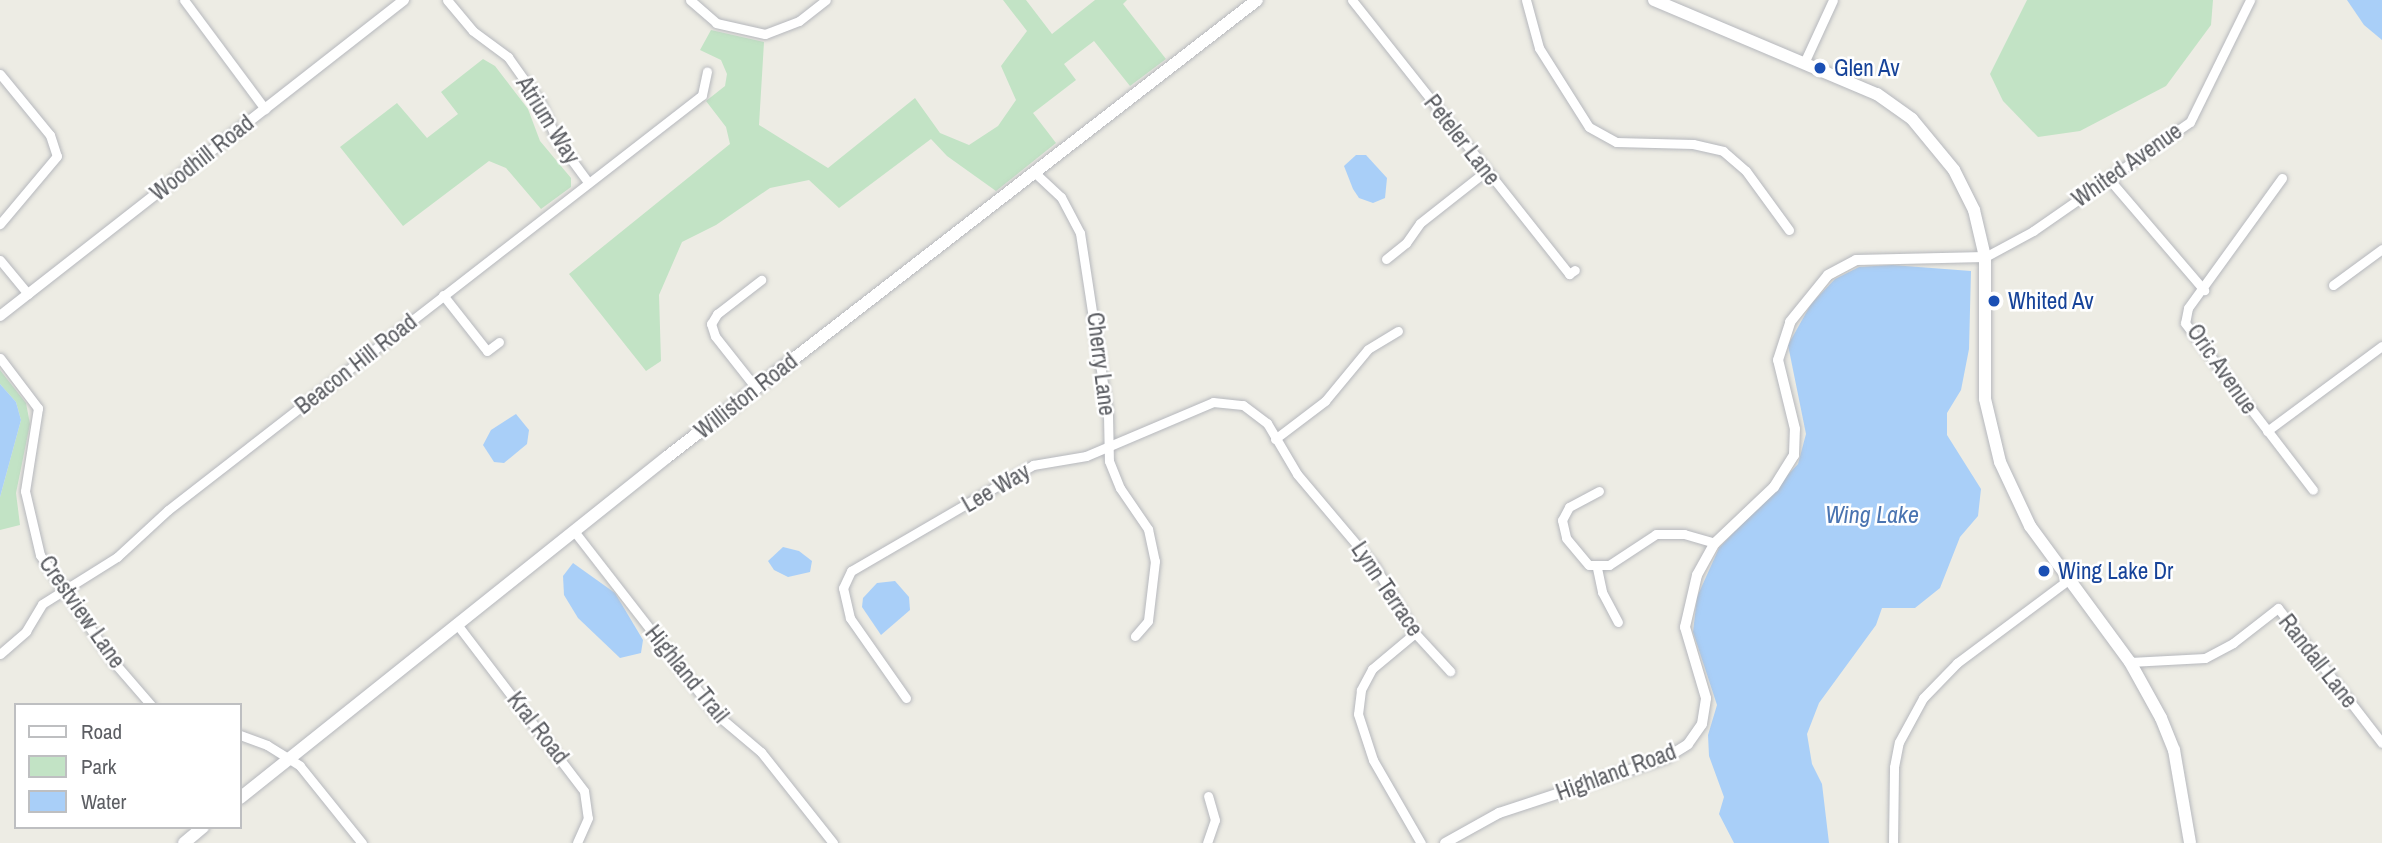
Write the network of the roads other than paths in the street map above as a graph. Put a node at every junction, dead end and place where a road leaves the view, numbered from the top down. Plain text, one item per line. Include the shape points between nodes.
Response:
1 (184, 0) edge
2 (404, 0) edge
3 (447, 0) edge
4 (690, 0) edge
5 (826, 0) edge
6 (1257, 0) edge
7 (1352, 0) edge
8 (1526, 0) edge
9 (1654, 0) edge
10 (1833, 0) edge
11 (2250, 0) edge
12 (1804, 63) junction
13 (707, 72) dead end
14 (0, 74) edge
15 (265, 109) junction
16 (1486, 171) junction
17 (1034, 172) junction
18 (2108, 178) junction
19 (2282, 178) dead end
20 (588, 182) junction
21 (0, 224) edge
22 (1789, 230) dead end
23 (2382, 249) edge
24 (1986, 257) junction
25 (1386, 258) dead end
26 (0, 260) edge
27 (1575, 270) dead end
28 (761, 279) dead end
29 (2333, 285) dead end
30 (2204, 290) junction
31 (28, 294) junction
32 (443, 295) junction
33 (0, 316) edge
34 (1398, 331) dead end
35 (499, 342) dead end
36 (2382, 346) edge
37 (0, 358) edge
38 (756, 388) junction
39 (2267, 431) junction
40 (1275, 439) junction
41 (1107, 445) junction
42 (1297, 474) joint
43 (2313, 490) dead end
44 (1599, 491) dead end
45 (574, 531) junction
46 (1715, 543) junction
47 (1597, 568) junction
48 (2068, 580) junction
49 (62, 590) junction
50 (1618, 622) dead end
51 (456, 623) junction
52 (1415, 634) junction
53 (1135, 636) dead end
54 (0, 654) edge
55 (2130, 662) junction
56 (1450, 671) dead end
57 (906, 698) dead end
58 (149, 703) edge
59 (242, 736) edge
60 (2382, 743) edge
61 (288, 758) junction
62 (242, 796) edge
63 (1208, 796) dead end
64 (201, 829) edge
65 (187, 842) edge
66 (362, 843) edge
67 (577, 843) edge
68 (833, 843) edge
69 (1207, 843) edge
70 (1421, 843) edge
71 (1445, 843) edge
72 (1892, 843) edge
73 (2190, 843) edge

1 - 15 street
2 - 15 street, Woodhill Road
3 - 20 street, Atrium Way via 473,31 508,57 541,102 556,140
4 - 5 street via 716,23 765,34 799,21
6 - 17 main road, Williston Road
7 - 16 street, Peteler Lane
8 - 22 street via 1539,48 1589,127 1616,142 1723,151 1746,171
9 - 12 main road
10 - 12 street
11 - 18 street, Whited Avenue via 2190,122
12 - 24 main road via 1877,94 1931,139 1964,188
13 - 20 street, Beacon Hill Road via 702,95
14 - 21 street via 50,135 57,156
15 - 31 street, Woodhill Road
16 - 25 street via 1420,223 1406,243
16 - 27 street, Peteler Lane via 1569,274
17 - 38 main road, Williston Road
17 - 41 street, Cherry Lane via 1061,197 1083,243 1108,415
18 - 24 street, Whited Avenue via 2033,231
18 - 30 street, Oric Avenue
19 - 30 street
20 - 32 street, Beacon Hill Road
23 - 29 street
24 - 46 street, Highland Road via 1863,259 1835,269 1819,284 1790,322 1778,351 1797,442 1791,464
24 - 48 main road via 1985,399 1991,431 2011,491
26 - 31 street
28 - 38 street via 711,324 715,336
30 - 39 street, Oric Avenue via 2188,308 2185,323
31 - 33 street, Woodhill Road
32 - 35 street via 487,351
32 - 49 street, Beacon Hill Road via 167,510 117,557
34 - 40 street via 1368,349 1325,401
36 - 39 street
37 - 49 street, Crestview Lane via 38,408 27,469 27,513 40,555
38 - 45 main road, Williston Road
39 - 43 street
40 - 41 street, Lee Way via 1256,412 1228,401 1199,406
40 - 42 street, Lee Way
41 - 53 street, Cherry Lane via 1114,477 1142,518 1155,561 1148,621
41 - 57 street, Lee Way via 1086,456 1032,465 851,571 843,588 850,618
42 - 52 street, Lynn Terrace via 1374,565
44 - 47 street via 1577,501 1562,520 1566,538 1585,562
45 - 51 main road, Williston Road
45 - 68 street, Highland Trail via 716,713 761,752
46 - 47 street via 1684,534 1656,534
46 - 71 street, Highland Road via 1697,575 1686,617 1687,639 1706,698 1702,724 1688,744 1666,758 1499,813
47 - 50 street via 1598,582
48 - 55 main road
48 - 72 street via 1958,663 1923,698 1899,742
49 - 54 street, Beacon Hill Road via 42,604 26,631
49 - 58 street, Crestview Lane
51 - 61 main road, Williston Road
51 - 67 street, Kral Road via 584,790 588,818
52 - 56 street, Lynn Terrace
52 - 70 street via 1372,669 1361,690 1358,714 1373,760
55 - 60 street, Randall Lane via 2205,658 2278,608
55 - 73 main road via 2174,750
59 - 61 street
61 - 62 main road, Williston Road
61 - 66 street
63 - 69 street via 1215,820
64 - 65 main road

